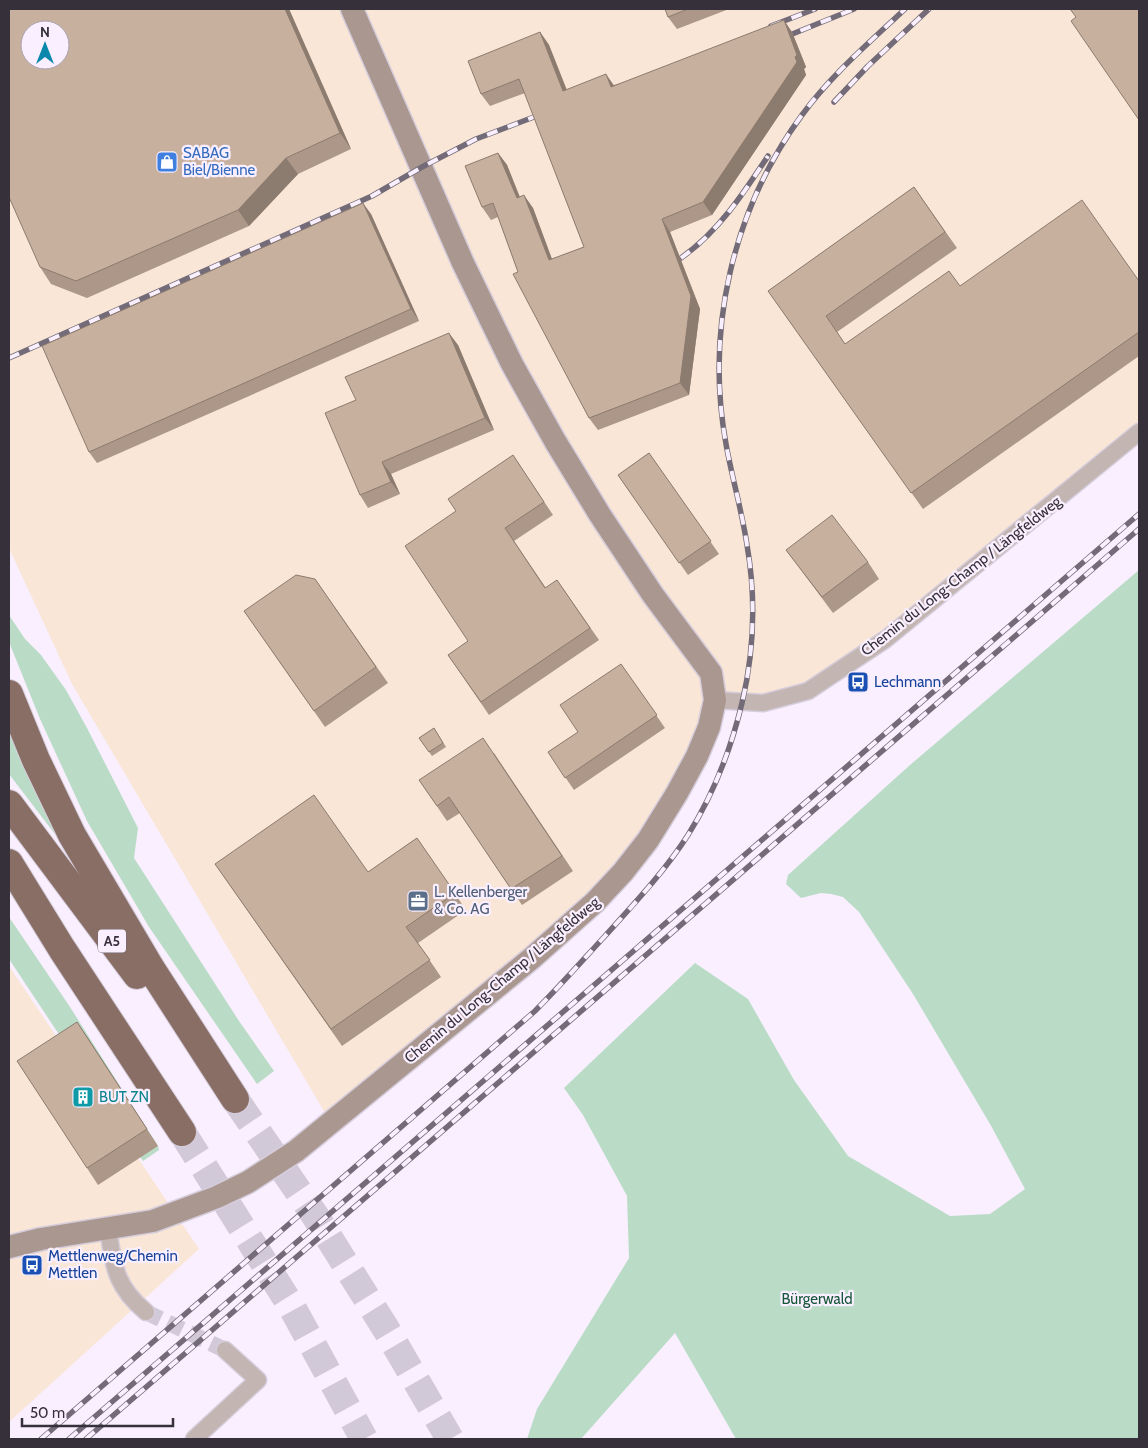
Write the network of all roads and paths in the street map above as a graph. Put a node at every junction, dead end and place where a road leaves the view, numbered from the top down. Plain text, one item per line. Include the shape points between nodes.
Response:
1 (352, 9) edge
2 (1139, 432) edge
3 (9, 694) edge
4 (715, 700) junction
5 (9, 804) edge
6 (9, 864) edge
7 (9, 878) edge
8 (62, 949) junction
9 (218, 1075) junction
10 (235, 1099) tunnel mouth
11 (182, 1132) tunnel mouth
12 (108, 1229) junction
13 (9, 1247) edge
14 (146, 1312) tunnel mouth
15 (225, 1350) tunnel mouth
16 (194, 1439) edge

1 - 4 main road via 463,263 512,364 600,515 653,595 711,673
2 - 4 street, Chemin du Long-Champ / Längfeldweg via 886,638 808,691 764,703
3 - 9 highway via 72,835
4 - 12 main road, Chemin du Long-Champ / Längfeldweg via 697,756 648,840 624,872 566,928 277,1164 217,1197 153,1221
5 - 9 highway, A5 via 137,975
6 - 8 highway
7 - 8 highway
8 - 11 highway
9 - 10 highway, A5
12 - 13 main road, Chemin du Long-Champ / Längfeldweg
12 - 14 street via 118,1278 134,1302
15 - 16 street via 258,1380

